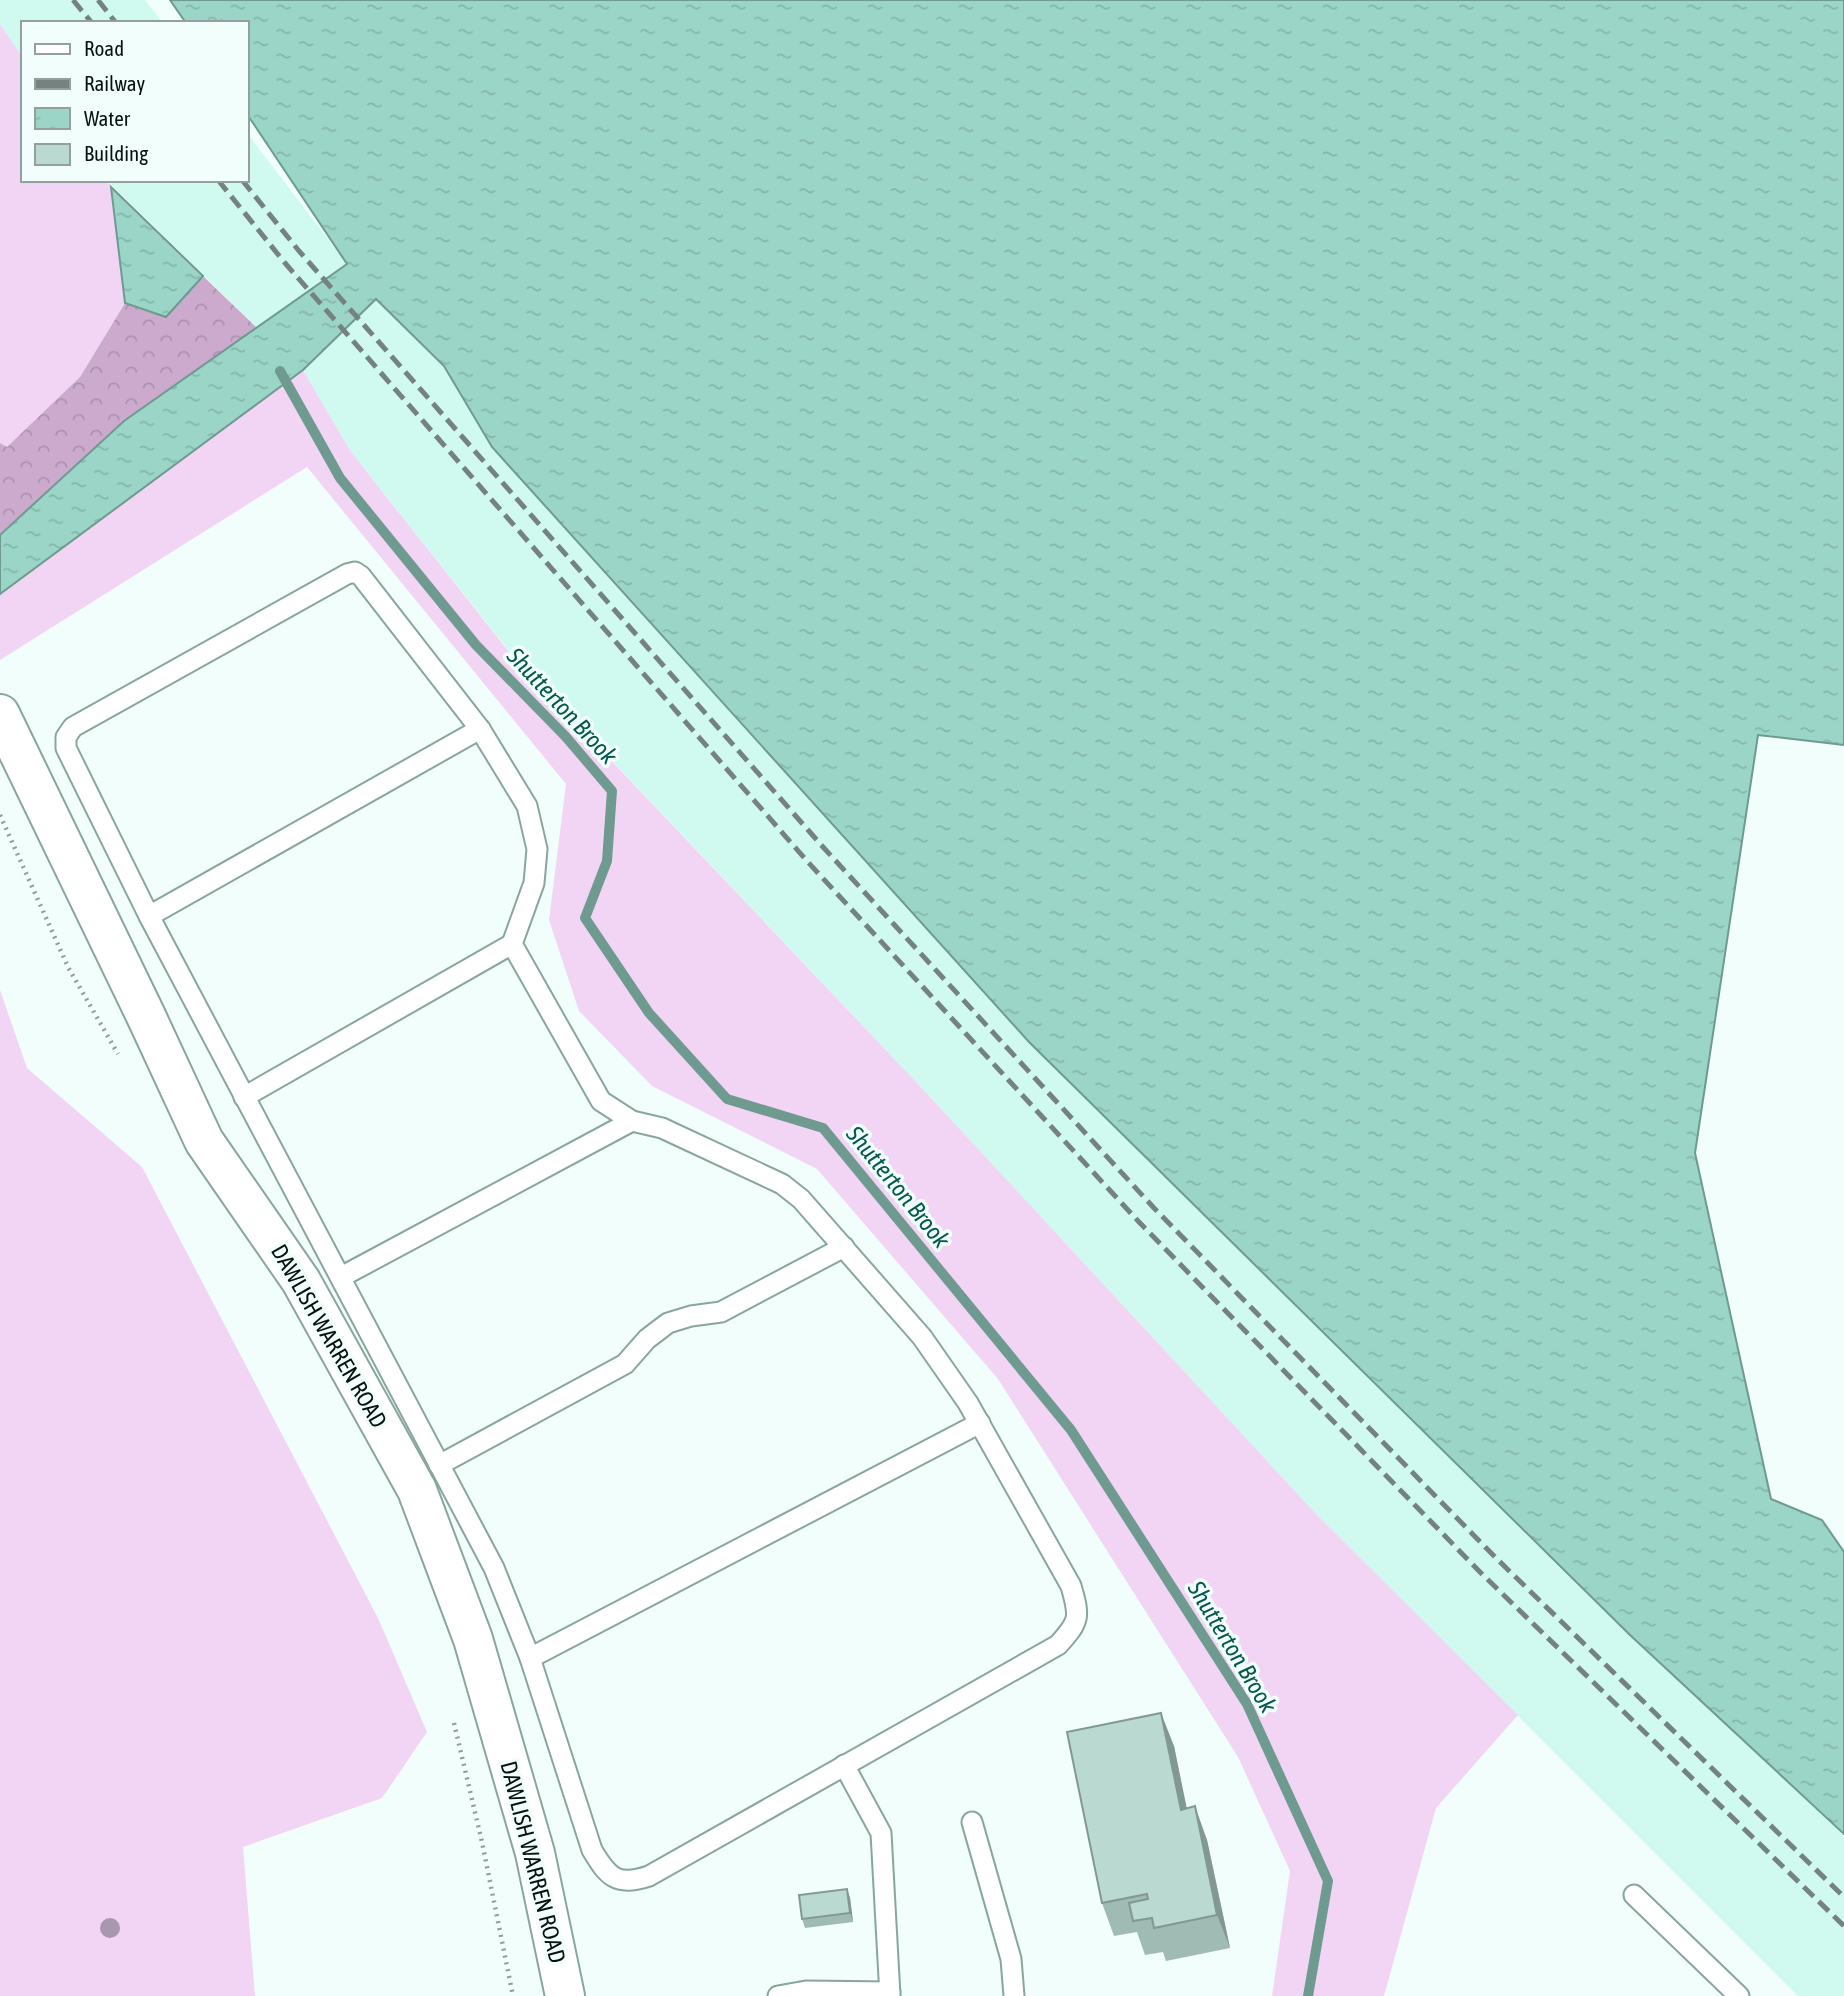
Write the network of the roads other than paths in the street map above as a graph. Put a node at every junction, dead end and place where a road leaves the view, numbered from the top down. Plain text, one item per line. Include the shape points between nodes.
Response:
1 (0, 714) edge
2 (480, 729) junction
3 (149, 916) junction
4 (512, 944) junction
5 (244, 1097) junction
6 (632, 1121) junction
7 (844, 1247) junction
8 (341, 1277) junction
9 (980, 1423) junction
10 (439, 1465) junction
11 (530, 1658) junction
12 (844, 1765) junction
13 (972, 1822) dead end
14 (1634, 1895) dead end
15 (890, 1994) edge
16 (565, 1996) edge
17 (778, 1996) edge
18 (1014, 1996) edge
19 (1739, 1996) edge

1 - 16 street, DAWLISH WARREN ROAD via 204,1141 301,1281 417,1490 477,1652 535,1853
2 - 3 lane
2 - 3 lane via 355,572 74,727 66,737 66,748
2 - 4 lane via 527,806 537,849 534,883
3 - 5 lane
4 - 5 lane
4 - 6 lane via 601,1101
5 - 8 lane
6 - 7 lane via 662,1128 782,1184
6 - 8 lane
7 - 9 lane via 922,1337
7 - 10 lane via 721,1312 667,1323 625,1364
8 - 10 lane
9 - 11 lane
9 - 12 lane via 1071,1586 1077,1608 1075,1626 1058,1645
10 - 11 lane via 494,1568
11 - 12 lane via 592,1850 616,1878 631,1882 649,1876
12 - 15 lane via 881,1833
13 - 18 lane via 1012,1958
14 - 19 lane
15 - 17 lane via 806,1991

